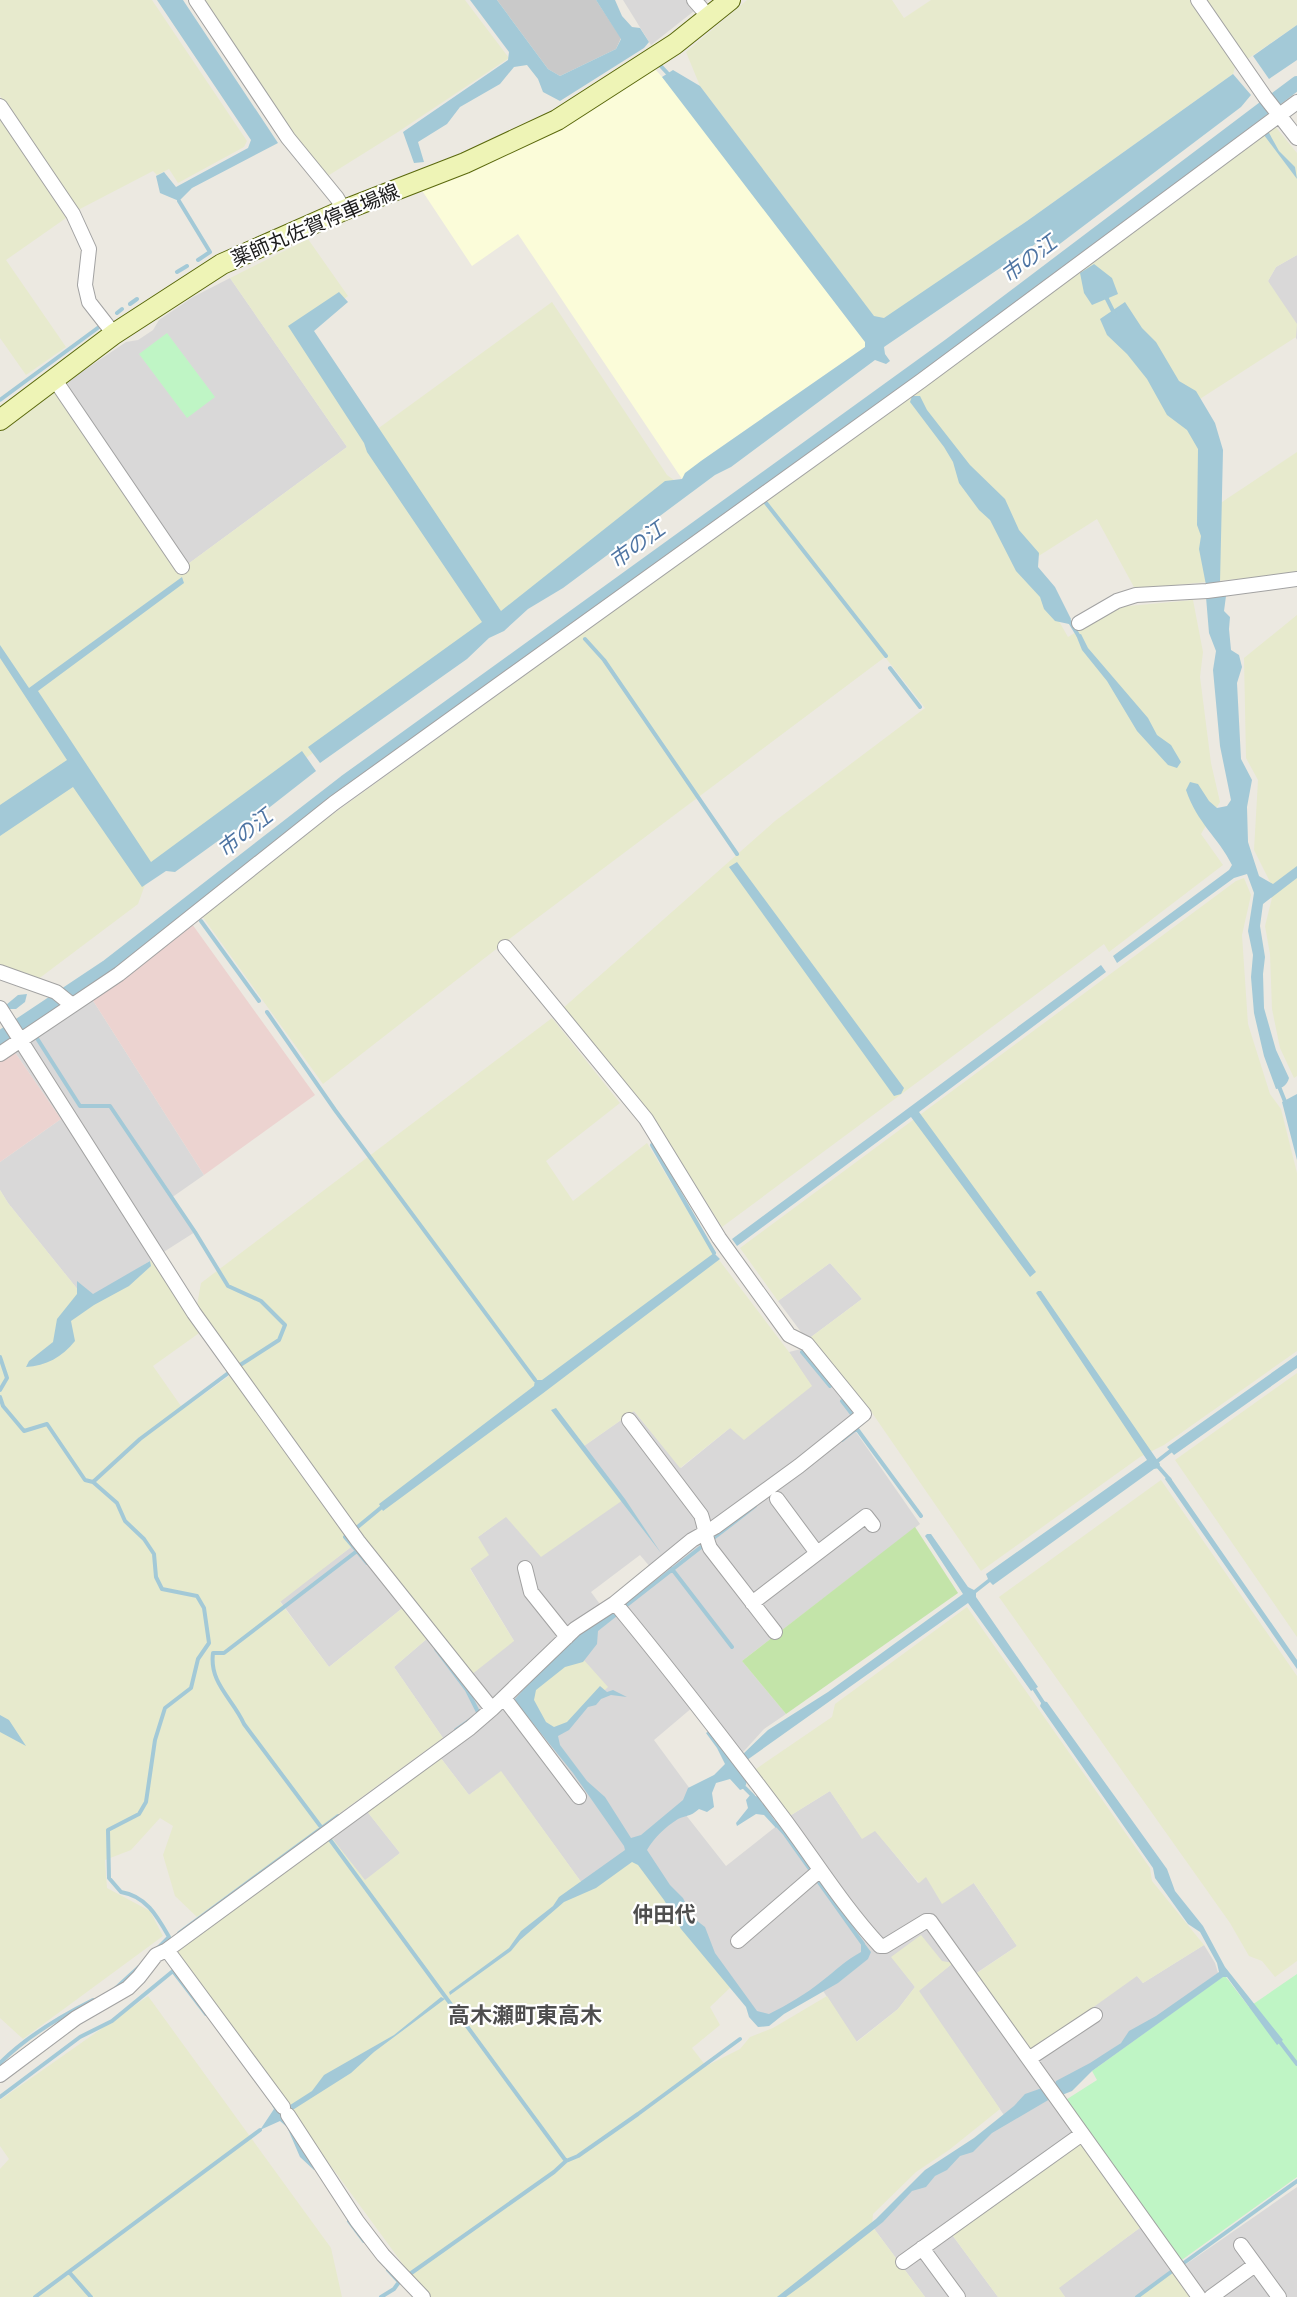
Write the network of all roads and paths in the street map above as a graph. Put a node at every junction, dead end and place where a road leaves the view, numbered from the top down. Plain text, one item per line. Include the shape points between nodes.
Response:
1 (196, 0) edge
2 (694, 0) edge
3 (730, 0) edge
4 (1198, 0) edge
5 (710, 18) junction
6 (1297, 102) edge
7 (0, 106) edge
8 (1278, 115) junction
9 (1297, 138) edge
10 (344, 210) junction
11 (114, 334) junction
12 (54, 380) junction
13 (0, 420) edge
14 (182, 567) dead end
15 (1297, 579) edge
16 (1079, 623) dead end
17 (505, 946) dead end
18 (0, 972) edge
19 (72, 1005) junction
20 (4, 1015) edge
21 (29, 1035) junction
22 (0, 1054) edge
23 (629, 1420) dead end
24 (777, 1499) dead end
25 (873, 1525) dead end
26 (704, 1533) junction
27 (817, 1553) junction
28 (525, 1568) dead end
29 (615, 1603) junction
30 (752, 1603) junction
31 (775, 1632) dead end
32 (567, 1637) junction
33 (504, 1698) junction
34 (492, 1709) junction
35 (579, 1797) dead end
36 (815, 1874) junction
37 (738, 1941) dead end
38 (167, 1950) junction
39 (1095, 2015) dead end
40 (1030, 2058) junction
41 (0, 2075) edge
42 (1082, 2134) junction
43 (1241, 2245) dead end
44 (922, 2248) junction
45 (903, 2262) dead end
46 (1255, 2265) junction
47 (423, 2297) edge
48 (958, 2297) edge
49 (1199, 2297) edge
50 (1211, 2297) edge
51 (1279, 2297) edge

1 - 10 street via 288,138
2 - 5 street
3 - 5 main road, 薬師丸佐賀停車場線
4 - 8 street
5 - 10 main road, 薬師丸佐賀停車場線 via 547,124 465,163
6 - 8 street
7 - 11 street via 73,214 89,249 85,285 89,302
8 - 9 street
8 - 19 street via 921,381 351,791 119,974
10 - 11 main road, 薬師丸佐賀停車場線 via 222,264
11 - 12 main road, 薬師丸佐賀停車場線
12 - 13 main road, 薬師丸佐賀停車場線
12 - 14 street
15 - 16 street via 1136,595
17 - 26 street via 646,1119 719,1238 789,1335 807,1344 864,1413 799,1466
18 - 19 street via 56,992
19 - 21 street
20 - 21 street
21 - 22 street
21 - 34 street via 157,1257 358,1540
23 - 26 street via 701,1515
24 - 27 street
25 - 27 street via 866,1516
26 - 29 street
26 - 30 street via 710,1548
27 - 30 street
28 - 32 street via 531,1592
29 - 32 street
29 - 36 street via 785,1821
30 - 31 street
32 - 33 street
33 - 34 street
33 - 35 street
34 - 38 street
36 - 37 street
36 - 40 street via 880,1946 930,1921
38 - 41 street via 156,1955 128,1988 76,2018
38 - 47 street via 286,2111 357,2221
39 - 40 street
40 - 42 street
42 - 44 street
42 - 49 street
43 - 46 street
44 - 45 street
44 - 48 street
46 - 50 street
46 - 51 street

